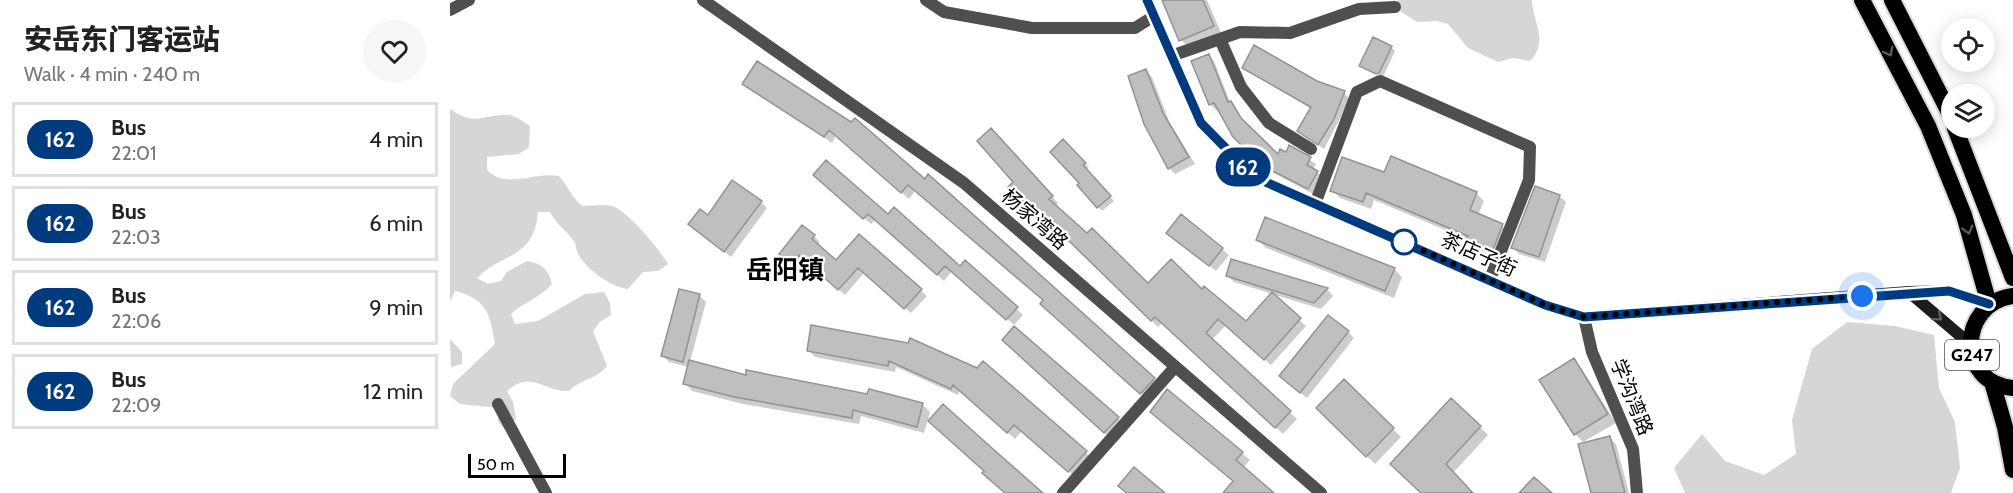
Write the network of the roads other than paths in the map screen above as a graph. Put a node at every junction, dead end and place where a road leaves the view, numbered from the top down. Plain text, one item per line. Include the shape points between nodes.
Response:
1 (469, 0) edge
2 (704, 0) edge
3 (926, 0) edge
4 (1147, 0) edge
5 (1862, 0) edge
6 (1892, 0) edge
7 (1395, 7) dead end
8 (450, 10) edge
9 (1154, 16) junction
10 (1220, 39) junction
11 (1171, 56) junction
12 (1941, 96) edge
13 (1959, 138) edge
14 (1311, 149) dead end
15 (1315, 204) junction
16 (2013, 278) edge
17 (1490, 279) junction
18 (1909, 292) junction
19 (2013, 296) edge
20 (1989, 304) junction
21 (1584, 317) junction
22 (1970, 344) junction
23 (1176, 367) junction
24 (1992, 382) junction
25 (2013, 388) edge
26 (498, 404) dead end
27 (2013, 470) edge
28 (546, 493) edge
29 (1063, 493) edge
30 (1321, 493) edge
31 (1637, 493) edge

1 - 8 street
2 - 23 street, 杨家湾路 via 964,183
3 - 9 street via 944,12 1032,28 1135,28
4 - 9 main road, 茶店子街
5 -> 20 highway via 1928,126 1964,215
6 - 12 highway
7 - 10 street via 1359,9 1290,33 1240,32
9 - 11 main road, 茶店子街
10 - 11 street
10 - 14 street via 1241,87 1269,123
11 - 15 main road, 茶店子街 via 1201,123 1254,177
13 - 16 highway
15 - 17 main road, 茶店子街
15 - 17 street via 1357,92 1380,81 1530,147 1529,180
17 - 21 main road, 茶店子街 via 1545,305
18 - 20 main road, 茶店子街 via 1949,291
18 - 21 main road, 茶店子街
18 -> 22 main road
19 - 20 highway
20 - 22 highway, G247 via 1978,316
21 - 31 street, 学沟湾路 via 1592,352 1633,448
22 - 24 highway, G247 via 1977,366
23 - 29 street
23 - 30 street, 杨家湾路
24 - 25 highway, G247
24 - 27 highway
26 - 28 street

